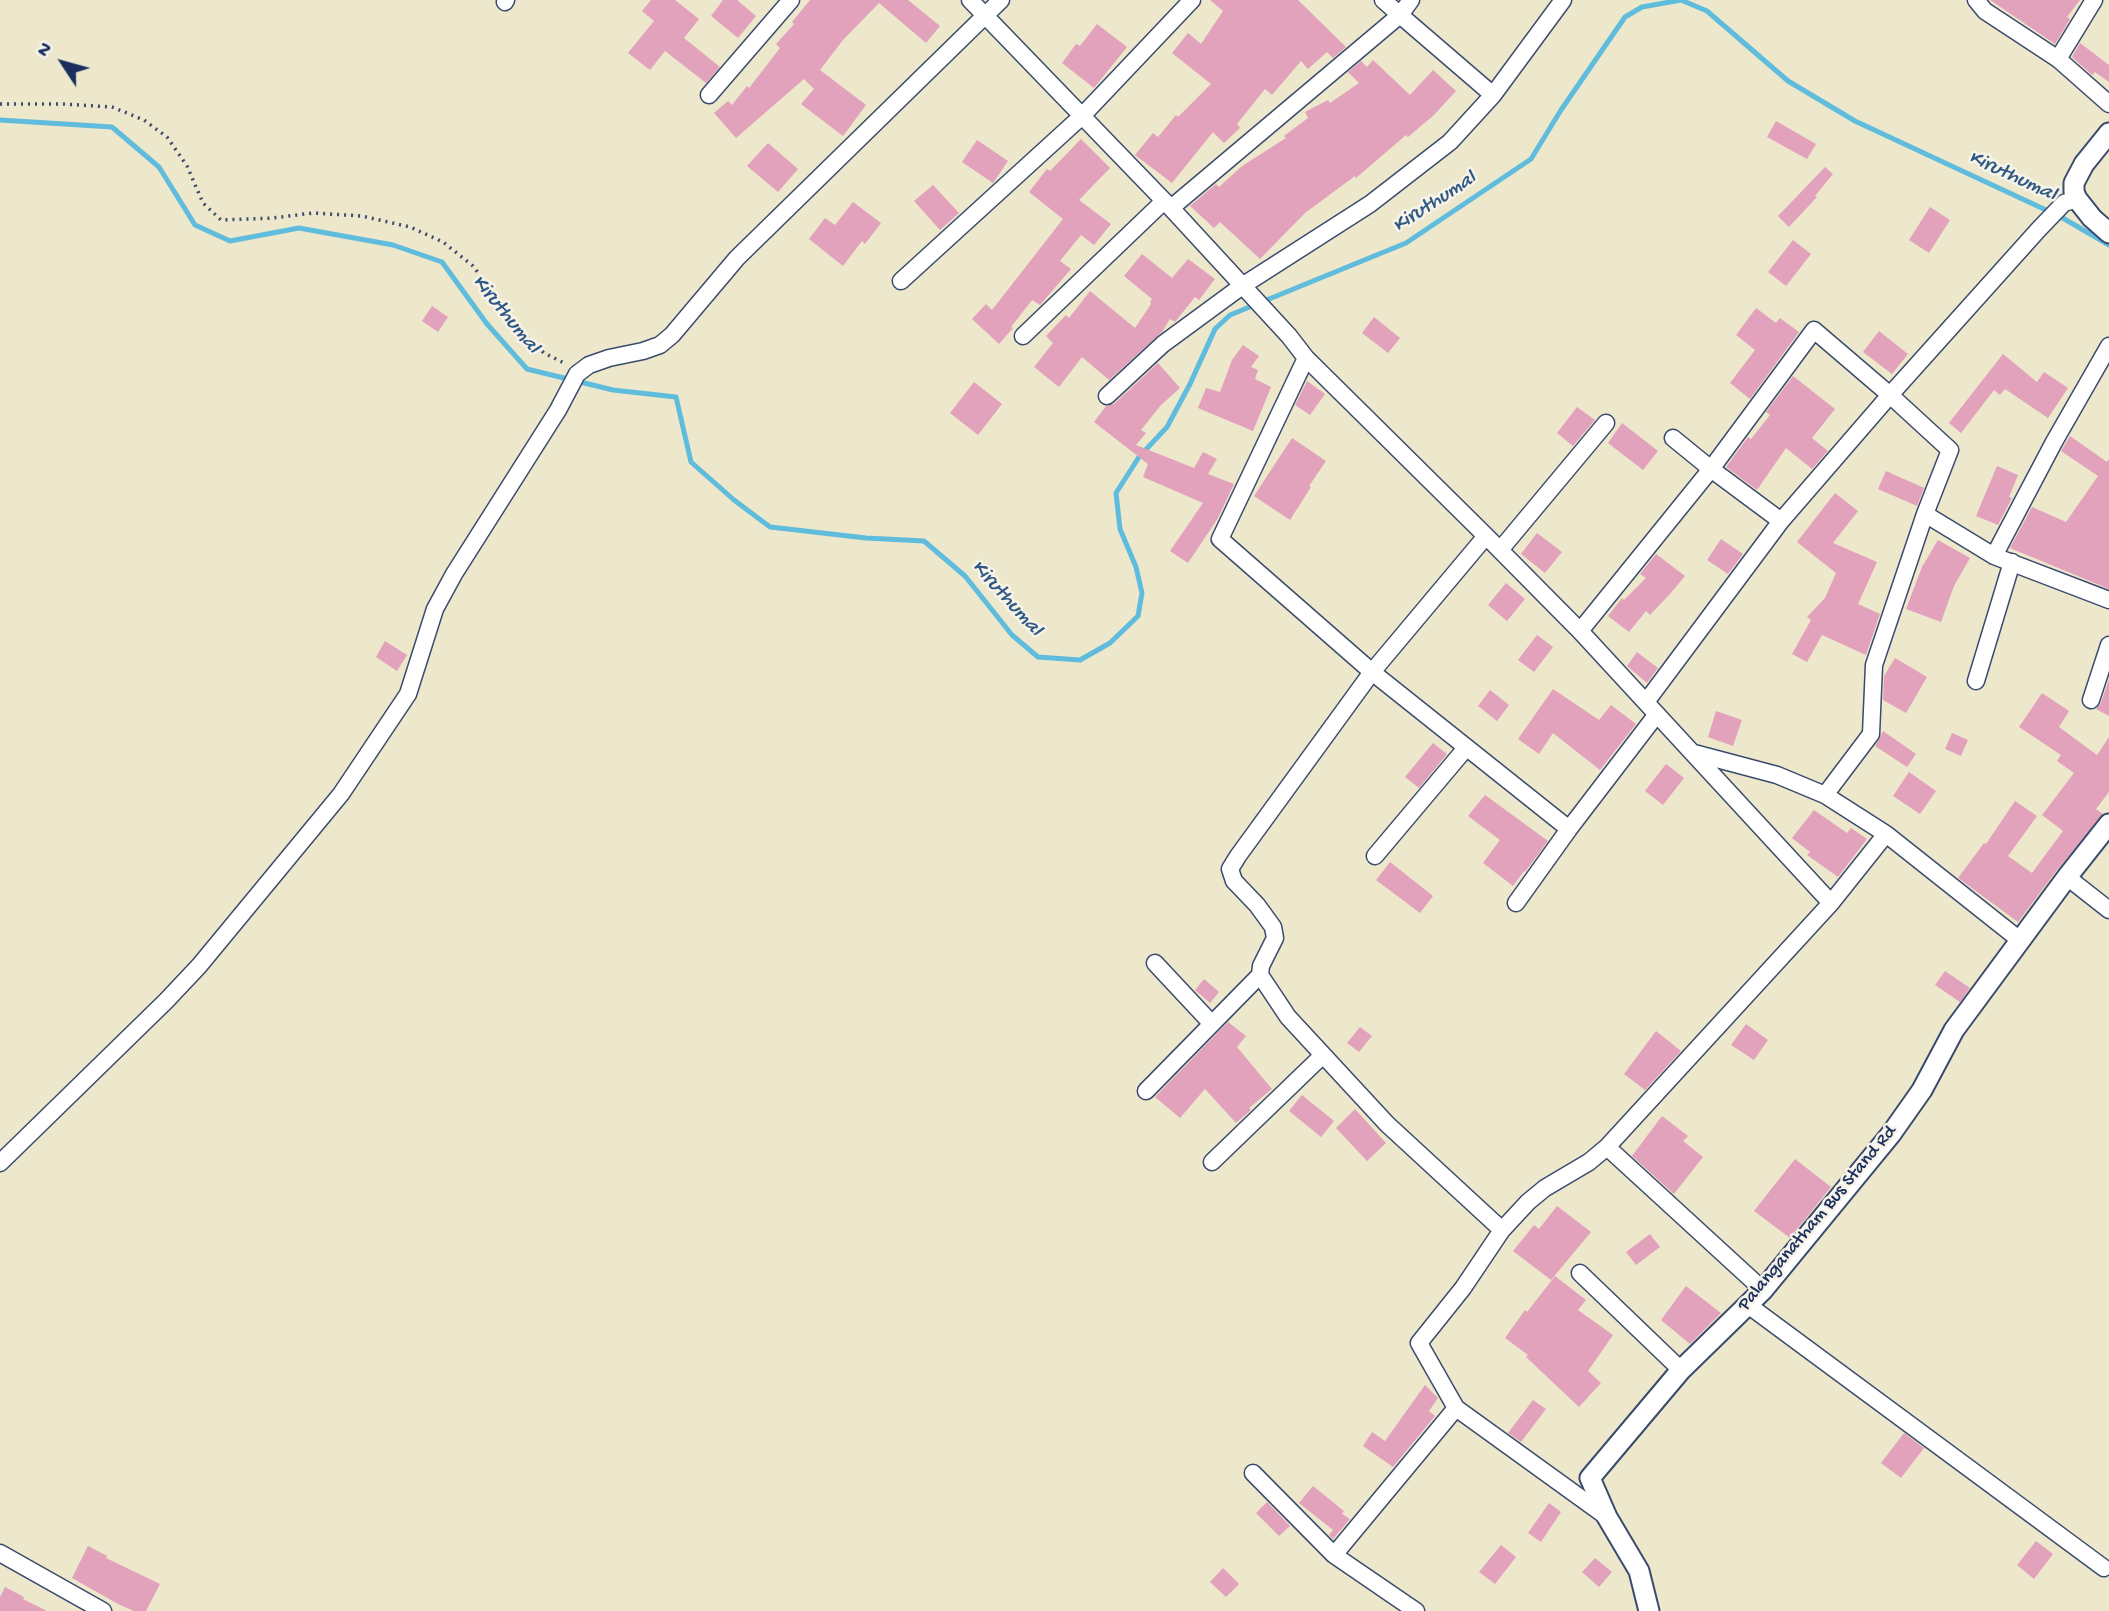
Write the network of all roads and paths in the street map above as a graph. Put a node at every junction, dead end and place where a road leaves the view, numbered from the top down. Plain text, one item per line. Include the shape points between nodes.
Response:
1 (791, 0) edge
2 (970, 0) edge
3 (1001, 0) edge
4 (1192, 0) edge
5 (1383, 0) edge
6 (1412, 0) edge
7 (1563, 0) edge
8 (2094, 0) edge
9 (1984, 4) edge
10 (985, 15) junction
11 (1400, 15) junction
12 (2058, 59) junction
13 (709, 95) dead end
14 (1493, 95) junction
15 (0, 104) edge
16 (2109, 104) edge
17 (1082, 116) junction
18 (2109, 133) edge
19 (2071, 201) junction
20 (1168, 204) junction
21 (2109, 233) edge
22 (901, 281) dead end
23 (1247, 292) junction
24 (1023, 335) dead end
25 (2109, 346) edge
26 (1306, 358) junction
27 (581, 371) junction
28 (1890, 395) junction
29 (1107, 396) dead end
30 (1606, 424) dead end
31 (1673, 438) dead end
32 (1711, 469) junction
33 (1925, 514) junction
34 (1781, 520) junction
35 (1486, 536) junction
36 (1500, 550) junction
37 (1994, 556) junction
38 (2012, 562) junction
39 (2109, 600) edge
40 (1580, 631) junction
41 (2109, 645) edge
42 (1372, 672) junction
43 (1976, 681) dead end
44 (2091, 700) dead end
45 (1651, 708) junction
46 (1466, 748) junction
47 (1693, 753) junction
48 (1825, 795) junction
49 (2109, 824) edge
50 (1569, 829) junction
51 (1886, 834) junction
52 (1375, 856) dead end
53 (2067, 877) junction
54 (1831, 903) junction
55 (1516, 904) dead end
56 (2109, 910) edge
57 (2021, 941) junction
58 (1155, 963) dead end
59 (1260, 975) junction
60 (1212, 1024) junction
61 (1323, 1055) junction
62 (1146, 1091) dead end
63 (1607, 1147) junction
64 (1212, 1162) dead end
65 (0, 1163) edge
66 (1502, 1230) junction
67 (1580, 1273) dead end
68 (1763, 1290) junction
69 (1748, 1305) junction
70 (1681, 1370) junction
71 (1455, 1408) junction
72 (1253, 1473) dead end
73 (1607, 1517) junction
74 (0, 1553) edge
75 (1334, 1555) junction
76 (2104, 1568) dead end
77 (103, 1611) edge
78 (1416, 1611) edge
79 (1649, 1611) edge

1 - 13 street
2 - 10 street
3 - 10 street
4 - 17 street
5 - 11 street
6 - 11 street
7 - 14 street
8 - 12 street
9 - 12 street
10 - 17 street
10 - 27 street via 737,258 672,335 660,345 609,358
11 - 14 street
11 - 20 street
12 - 16 street
14 - 23 street via 1450,142
15 - 27 path via 112,107 144,120 167,136 203,203 221,220 313,213 362,216 410,227 443,242 473,266 544,354
17 - 20 street
17 - 22 street
18 - 19 street via 2084,164
19 - 21 street
19 - 28 street via 2039,229
20 - 23 street
20 - 24 street
23 - 26 street
23 - 29 street via 1163,344
25 - 37 street
26 - 35 street
26 - 42 street via 1220,539
27 - 65 street via 454,574 436,609 408,694 341,794 191,975
28 - 32 street via 1814,330
28 - 33 street via 1950,450
28 - 34 street
30 - 36 street
31 - 32 street
32 - 34 street
32 - 40 street
33 - 37 street
33 - 48 street via 1874,665 1871,734
34 - 45 street
35 - 36 street
35 - 42 street
36 - 40 street
37 - 38 street
38 - 39 street
38 - 43 street
40 - 45 street
41 - 44 street
42 - 46 street
42 - 59 street via 1230,869 1234,881 1273,927 1275,938
45 - 47 street
45 - 50 street
46 - 50 street
46 - 52 street
47 - 48 street via 1777,775
47 - 54 street
48 - 51 street
49 - 53 street, Palanganatham Bus Stand Rd
50 - 55 street
51 - 54 street
51 - 57 street
53 - 56 street
53 - 57 street, Palanganatham Bus Stand Rd
54 - 63 street
57 - 68 street, Palanganatham Bus Stand Rd via 1954,1030 1923,1090 1899,1123
58 - 60 street
59 - 60 street
59 - 61 street via 1288,1017
60 - 62 street
61 - 64 street
61 - 66 street via 1387,1124
63 - 66 street via 1545,1188
63 - 68 street
66 - 71 street via 1419,1343
67 - 70 street
68 - 69 street, Palanganatham Bus Stand Rd
69 - 70 street, Palanganatham Bus Stand Rd
69 - 76 street
70 - 73 street, Palanganatham Bus Stand Rd via 1590,1478
71 - 73 street
71 - 75 street
72 - 75 street
73 - 79 street, Palanganatham Bus Stand Rd via 1639,1571
74 - 77 street
75 - 78 street

